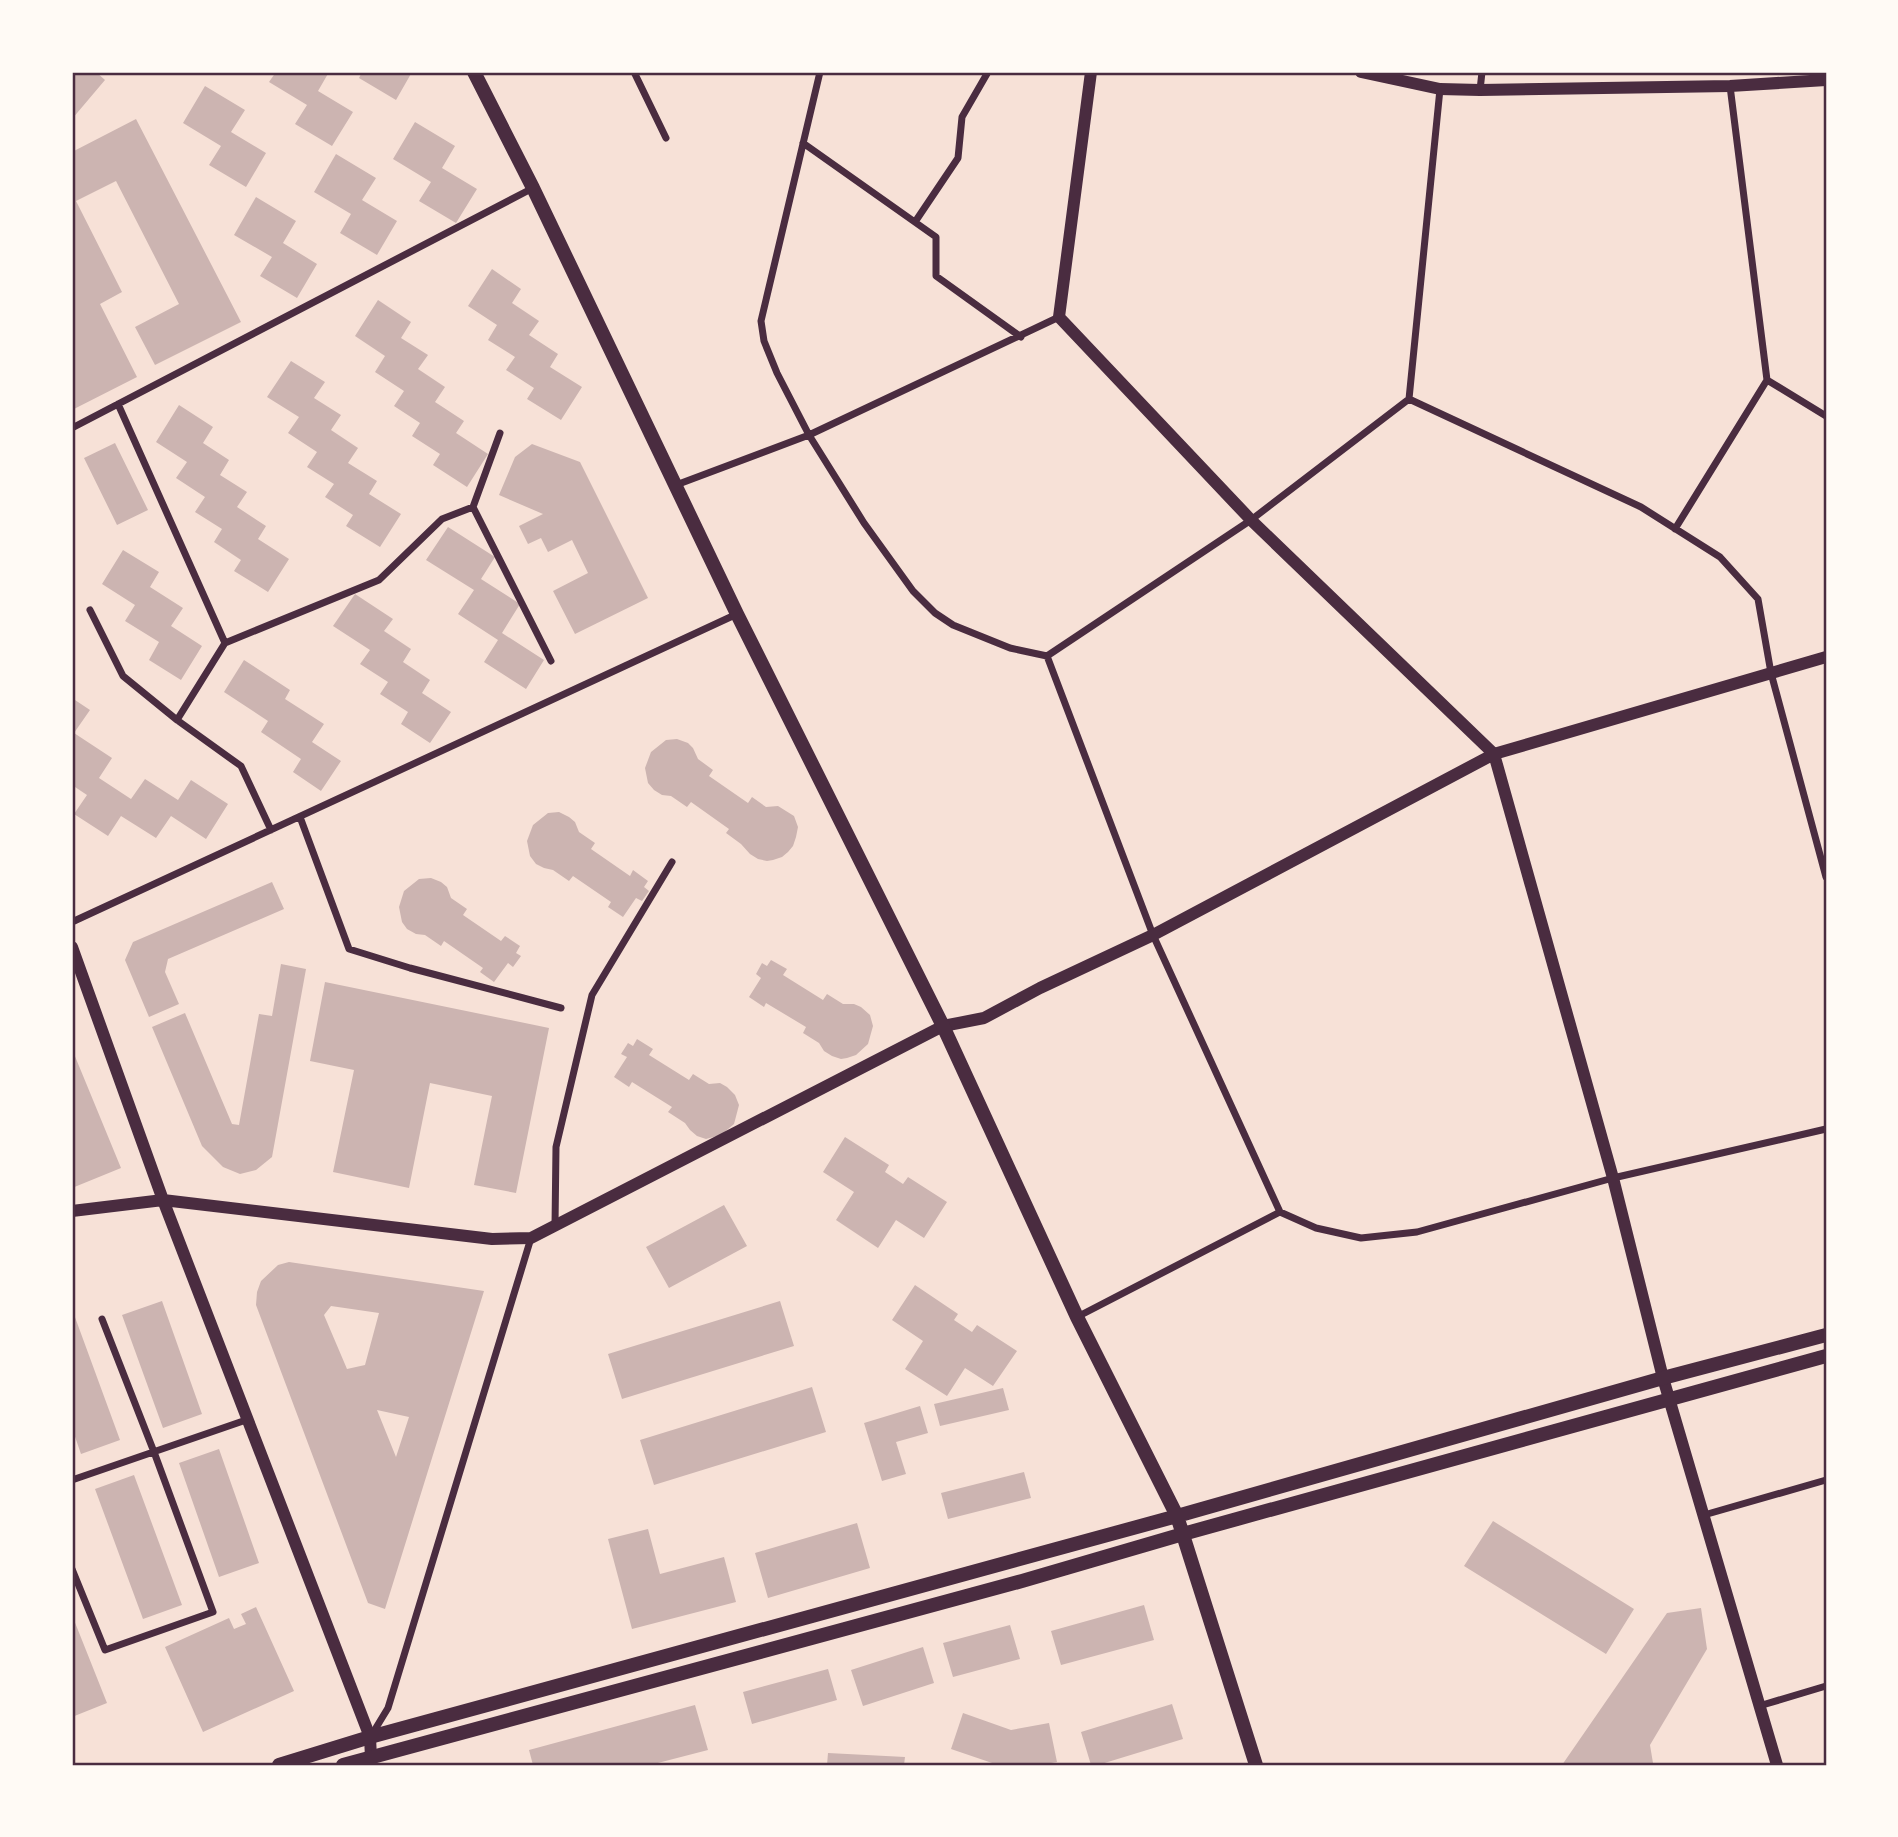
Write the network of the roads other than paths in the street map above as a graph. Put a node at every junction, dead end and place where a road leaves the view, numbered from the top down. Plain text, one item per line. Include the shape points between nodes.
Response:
1 (474, 72) edge
2 (634, 72) edge
3 (820, 72) edge
4 (988, 72) edge
5 (1091, 72) edge
6 (1360, 72) edge
7 (1482, 72) edge
8 (1826, 80) edge
9 (1730, 86) junction
10 (1440, 89) junction
11 (1480, 90) junction
12 (666, 138) dead end
13 (803, 143) junction
14 (533, 188) junction
15 (915, 222) junction
16 (1059, 317) junction
17 (1021, 337) junction
18 (1767, 380) junction
19 (1409, 399) junction
20 (118, 404) junction
21 (1826, 416) edge
22 (72, 428) edge
23 (500, 433) dead end
24 (810, 435) junction
25 (675, 485) junction
26 (473, 506) junction
27 (1251, 520) junction
28 (1675, 528) junction
29 (90, 610) dead end
30 (737, 614) junction
31 (225, 643) junction
32 (1047, 656) junction
33 (1826, 657) edge
34 (551, 662) dead end
35 (1771, 673) junction
36 (177, 720) junction
37 (1494, 754) junction
38 (300, 817) junction
39 (271, 830) junction
40 (672, 862) dead end
41 (1826, 877) edge
42 (72, 922) edge
43 (1153, 935) junction
44 (72, 947) edge
45 (561, 1008) dead end
46 (943, 1026) junction
47 (1826, 1129) edge
48 (1613, 1178) junction
49 (163, 1200) junction
50 (72, 1211) edge
51 (1280, 1212) junction
52 (555, 1226) junction
53 (531, 1238) junction
54 (1077, 1317) junction
55 (102, 1319) dead end
56 (1826, 1335) edge
57 (1826, 1356) edge
58 (1662, 1378) junction
59 (1669, 1399) junction
60 (249, 1419) junction
61 (154, 1452) junction
62 (72, 1480) edge
63 (1826, 1480) edge
64 (1704, 1515) junction
65 (1177, 1516) junction
66 (1183, 1534) junction
67 (72, 1569) edge
68 (1826, 1686) edge
69 (1759, 1706) junction
70 (370, 1737) junction
71 (370, 1761) edge
72 (279, 1765) edge
73 (343, 1765) edge
74 (1256, 1765) edge
75 (1777, 1765) edge

1 - 14 main road
2 - 12 street
3 - 13 street
4 - 15 street via 962,117 958,158
5 - 16 street
6 - 10 street
7 - 11 street
8 - 9 street
9 - 11 street
9 - 18 street
10 - 11 street
10 - 19 street
13 - 15 street
13 - 24 street via 761,321 776,373
14 - 20 street
14 - 25 main road
15 - 17 street via 936,237 936,276
16 - 17 street
16 - 27 street
17 - 24 street
18 - 21 street
18 - 28 street
19 - 27 street
19 - 28 street via 1641,507
20 - 22 street
20 - 31 street
23 - 26 street
24 - 25 street
24 - 32 street via 864,523 913,591 935,613 977,636
25 - 30 main road
26 - 31 street via 442,519 379,580
26 - 34 street
27 - 32 street
27 - 37 street
28 - 35 street via 1720,556 1758,600
29 - 36 street via 122,676
30 - 38 street
30 - 46 main road
31 - 36 street
32 - 43 street
33 - 35 street
35 - 37 street
35 - 41 street
36 - 39 street via 241,766
37 - 43 street
37 - 48 street
38 - 39 street
38 - 45 street via 349,949
39 - 42 street
40 - 52 street via 592,995 556,1147
43 - 46 street via 984,1018
43 - 51 street
44 - 49 street
46 - 52 street
46 - 54 main road
47 - 48 street
48 - 51 street via 1417,1232 1361,1238 1316,1228
48 - 58 street
49 - 50 street
49 - 53 street via 492,1239
49 - 60 street
51 - 54 street
52 - 53 street
53 - 70 street via 388,1708
54 - 65 main road
55 - 61 street
56 - 58 main road
57 - 59 main road
58 - 59 street
58 - 65 main road
59 - 64 street
59 - 66 main road
60 - 61 street
60 - 70 street
61 - 62 street
61 - 67 street via 213,1612 105,1650
63 - 64 street
64 - 69 street
65 - 66 main road
65 - 70 main road
66 - 71 main road
66 - 74 main road
68 - 69 street
69 - 75 street
70 - 71 street
70 - 72 main road
71 - 73 main road

